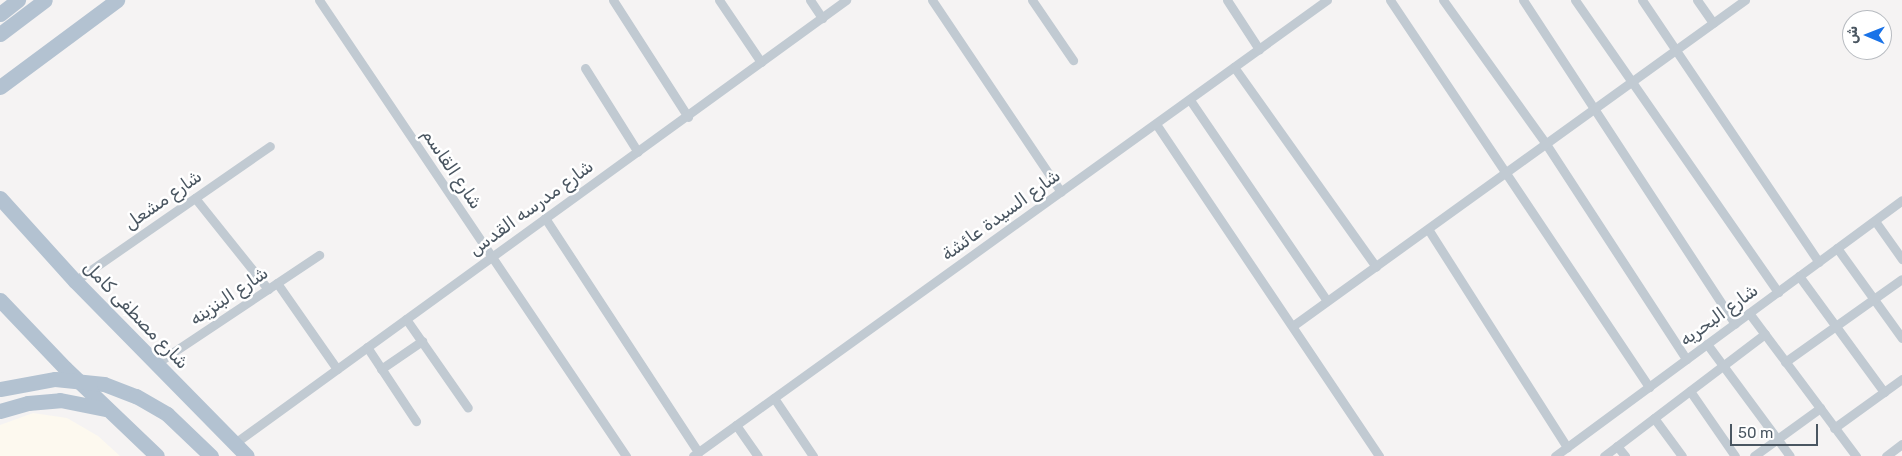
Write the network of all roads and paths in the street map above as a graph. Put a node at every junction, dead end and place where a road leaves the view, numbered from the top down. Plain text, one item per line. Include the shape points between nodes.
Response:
1 (18, 0) edge
2 (45, 0) edge
3 (117, 0) edge
4 (319, 0) edge
5 (613, 0) edge
6 (719, 0) edge
7 (810, 0) edge
8 (846, 0) edge
9 (932, 0) edge
10 (1032, 0) edge
11 (1227, 0) edge
12 (1327, 0) edge
13 (1390, 0) edge
14 (1443, 0) edge
15 (1523, 0) edge
16 (1575, 0) edge
17 (1642, 0) edge
18 (1697, 0) edge
19 (1741, 1) edge
20 (0, 14) edge
21 (822, 18) junction
22 (1713, 23) junction
23 (0, 34) edge
24 (1259, 50) junction
25 (1675, 50) junction
26 (1073, 60) dead end
27 (761, 62) junction
28 (1234, 67) junction
29 (585, 68) dead end
30 (1632, 82) junction
31 (2, 83) edge
32 (1190, 100) junction
33 (1593, 110) junction
34 (688, 117) junction
35 (1156, 124) junction
36 (1546, 144) junction
37 (270, 146) dead end
38 (638, 152) junction
39 (1506, 173) junction
40 (1061, 192) junction
41 (0, 198) edge
42 (196, 198) junction
43 (1902, 200) edge
44 (545, 218) junction
45 (1875, 221) junction
46 (1428, 229) junction
47 (1837, 248) junction
48 (319, 255) dead end
49 (492, 257) junction
50 (1902, 258) edge
51 (1819, 262) junction
52 (1376, 267) junction
53 (1799, 276) junction
54 (1902, 279) edge
55 (76, 281) junction
56 (277, 283) junction
57 (268, 289) junction
58 (1778, 292) junction
59 (1874, 299) junction
60 (0, 300) edge
61 (1328, 301) junction
62 (1749, 313) junction
63 (406, 318) junction
64 (1735, 324) junction
65 (1294, 325) junction
66 (1836, 326) junction
67 (1765, 334) junction
68 (1902, 338) edge
69 (422, 341) junction
70 (1707, 344) junction
71 (367, 347) junction
72 (1686, 360) junction
73 (1786, 362) junction
74 (157, 364) junction
75 (1724, 366) junction
76 (337, 369) junction
77 (382, 369) junction
78 (1902, 379) edge
79 (1649, 387) junction
80 (0, 389) edge
81 (1690, 391) junction
82 (1884, 392) junction
83 (774, 398) junction
84 (468, 408) dead end
85 (1820, 408) junction
86 (108, 410) junction
87 (0, 412) edge
88 (1654, 418) junction
89 (416, 421) dead end
90 (736, 425) junction
91 (1834, 428) junction
92 (1777, 439) junction
93 (235, 443) junction
94 (1902, 444) edge
95 (1617, 446) junction
96 (1562, 452) edge
97 (699, 454) edge
98 (157, 456) edge
99 (211, 456) edge
100 (247, 456) edge
101 (626, 456) edge
102 (758, 456) edge
103 (813, 456) edge
104 (1380, 456) edge
105 (1604, 456) edge
106 (1625, 456) edge
107 (1682, 456) edge
108 (1735, 456) edge
109 (1754, 456) edge
110 (1790, 456) edge
111 (1856, 456) edge
112 (1886, 456) edge

1 - 20 main road
2 - 23 main road
3 - 31 main road
4 - 49 street, شارع القاسم
5 - 34 street
6 - 27 street
7 - 21 street
8 - 21 street, شارع مدرسه القدس
9 - 40 street
10 - 26 street
11 - 24 street
12 - 24 street, شارع السيدة عائشة
13 - 39 street
14 - 36 street
15 - 33 street
16 - 30 street
17 - 25 street
18 - 22 street
19 - 22 street
21 - 27 street, شارع مدرسه القدس
22 - 25 street
24 - 28 street, شارع السيدة عائشة
25 - 30 street
25 - 51 street
27 - 34 street, شارع مدرسه القدس
28 - 32 street, شارع السيدة عائشة
28 - 52 street
29 - 38 street
30 - 33 street
30 - 58 street
32 - 35 street, شارع السيدة عائشة
32 - 61 street
33 - 36 street
33 - 64 street
34 - 38 street, شارع مدرسه القدس
35 - 40 street, شارع السيدة عائشة
35 - 65 street
36 - 39 street
36 - 72 street
37 - 42 street, شارع مشعل
38 - 44 street, شارع مدرسه القدس
39 - 46 street
39 - 79 street
40 - 83 street, شارع السيدة عائشة
41 - 55 main road, شارع مصطفى كامل
42 - 55 street, شارع مشعل
42 - 57 street
43 - 45 street, شارع البحريه
44 - 49 street, شارع مدرسه القدس
44 - 97 street
45 - 47 street, شارع البحريه
45 - 50 street
46 - 52 street
46 - 96 street
47 - 51 street, شارع البحريه
47 - 59 street
48 - 56 street, شارع البنزينه
49 - 63 street, شارع مدرسه القدس
49 - 101 street, شارع القاسم
51 - 53 street, شارع البحريه
52 - 61 street
53 - 58 street, شارع البحريه
53 - 66 street
54 - 59 street
55 - 74 main road, شارع مصطفى كامل
56 - 57 street, شارع البنزينه
56 - 76 street
57 - 74 street, شارع البنزينه
58 - 62 street, شارع البحريه
59 - 66 street
59 - 68 street
60 - 86 main road
61 - 65 street
62 - 64 street, شارع البحريه
62 - 67 street
63 - 69 street
63 - 71 street, شارع مدرسه القدس
64 - 70 street, شارع البحريه
65 - 104 street
66 - 73 street
66 - 82 street
67 - 73 street
67 - 75 street
69 - 77 street
69 - 84 street
70 - 72 street, شارع البحريه
70 - 75 street
71 - 76 street, شارع مدرسه القدس
71 - 77 street
72 - 79 street, شارع البحريه
73 - 85 street
74 - 93 main road, شارع مصطفى كامل
75 - 81 street
75 - 92 street
76 - 93 street, شارع مدرسه القدس
77 - 89 street
78 - 82 street
79 - 96 street, شارع البحريه
80 - 99 main road, bridge via 39,380 72,378 119,389 167,414
81 - 88 street
81 - 108 street
82 - 91 street
83 - 90 street, شارع السيدة عائشة
83 - 103 street
85 - 91 street
85 - 92 street
86 - 87 main road via 60,400 28,403
86 - 98 main road
88 - 95 street
88 - 107 street
90 - 97 street, شارع السيدة عائشة
90 - 102 street
91 - 111 street
92 - 109 street
92 - 110 street
93 - 100 main road, شارع مصطفى كامل
94 - 112 street
95 - 105 street
95 - 106 street

